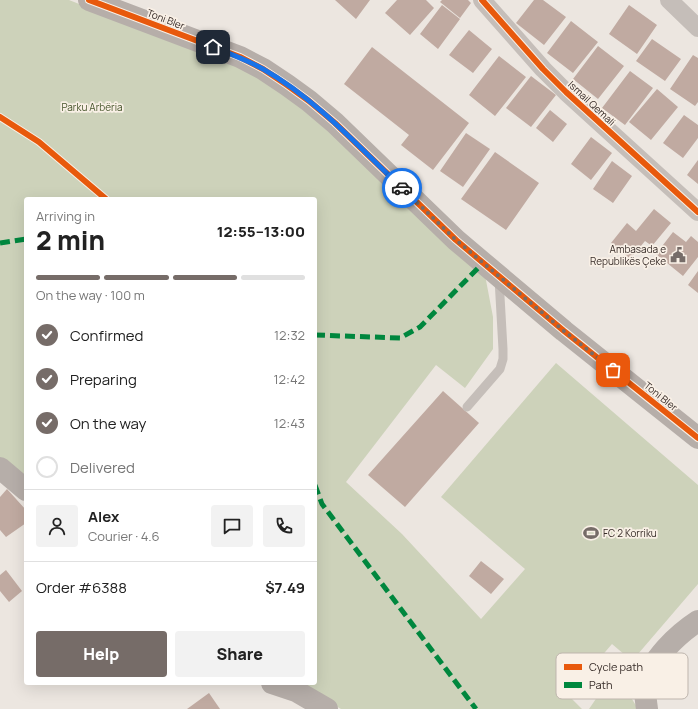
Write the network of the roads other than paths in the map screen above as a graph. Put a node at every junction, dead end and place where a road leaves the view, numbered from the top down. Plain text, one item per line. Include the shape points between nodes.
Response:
1 (89, 0) edge
2 (482, 0) edge
3 (669, 0) edge
4 (698, 28) edge
5 (698, 212) edge
6 (499, 276) junction
7 (468, 407) dead end
8 (698, 438) edge
9 (0, 468) edge
10 (24, 488) edge
11 (698, 621) edge
12 (663, 653) edge
13 (277, 685) edge
14 (647, 699) edge
15 (327, 709) edge
16 (647, 709) edge

1 - 6 street, Toni Bler via 240,57 288,85 335,123 456,240
2 - 5 street, Ismail Qemali via 566,92
3 - 4 street
6 - 7 lane via 503,360 500,369
6 - 8 street, Toni Bler
9 - 10 street
11 - 12 street via 679,635
13 - 15 street
14 - 16 street

